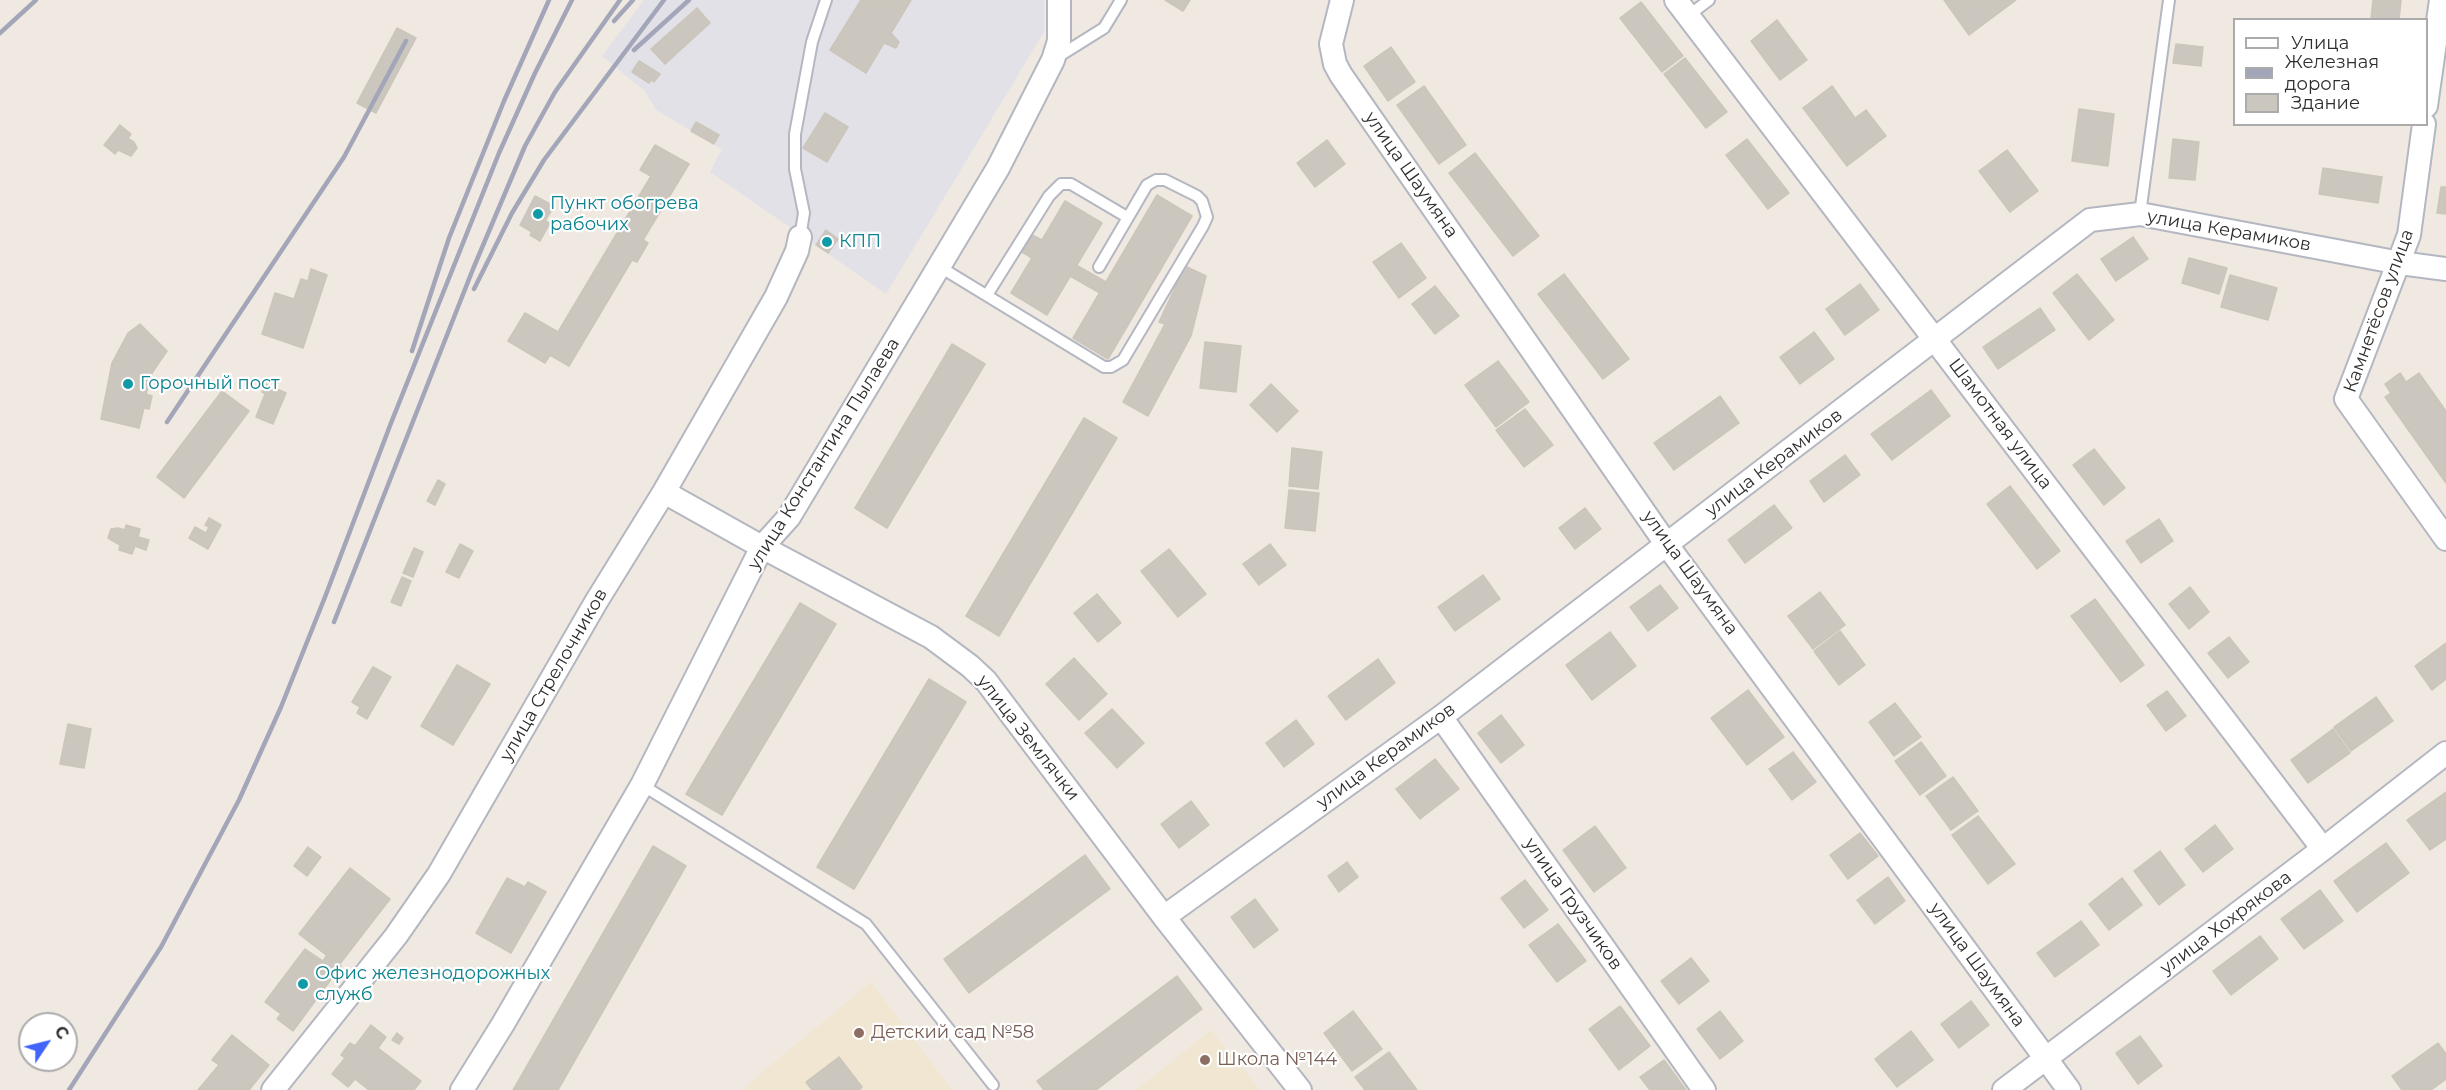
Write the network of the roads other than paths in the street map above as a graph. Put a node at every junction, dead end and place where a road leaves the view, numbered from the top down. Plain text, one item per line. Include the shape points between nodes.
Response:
1 (826, 0) edge
2 (1059, 0) edge
3 (1121, 0) edge
4 (1342, 0) edge
5 (1709, 0) edge
6 (2169, 0) edge
7 (2441, 0) edge
8 (1682, 8) edge
9 (1053, 60) junction
10 (2428, 98) edge
11 (2424, 126) edge
12 (2140, 214) junction
13 (1127, 217) junction
14 (800, 237) joint
15 (2400, 262) junction
16 (940, 267) junction
17 (1099, 267) dead end
18 (2446, 269) edge
19 (987, 295) junction
20 (1937, 340) junction
21 (664, 492) junction
22 (2446, 539) edge
23 (1667, 544) junction
24 (762, 547) junction
25 (1441, 717) junction
26 (2446, 753) edge
27 (642, 785) junction
28 (2323, 849) junction
29 (1164, 917) junction
30 (2047, 1059) junction
31 (993, 1085) dead end
32 (273, 1090) edge
33 (462, 1090) edge
34 (1300, 1090) edge
35 (1704, 1090) edge
36 (2004, 1090) edge
37 (2069, 1090) edge

1 - 14 lane via 812,42 795,134 795,169 804,213
2 - 9 street, улица Константина Пылаева via 1059,41
3 - 9 lane via 1104,28
4 - 23 street, улица Шаумяна via 1331,44 1341,75
5 - 8 lane
6 - 12 lane
7 - 10 street
8 - 20 street, Шамотная улица
9 - 16 street, улица Константина Пылаева via 998,168
11 - 15 street, Камнетёсов улица via 2409,235
12 - 15 street, улица Керамиков
12 - 20 street, улица Керамиков via 2090,220
13 - 17 lane
13 - 19 lane via 1071,184 1061,184 1048,196
13 - 19 lane via 1143,189 1161,179 1197,196 1207,216 1117,365 1104,367
14 - 21 street, улица Стрелочников via 784,281
15 - 18 street, улица Керамиков
15 - 22 street, Камнетёсов улица via 2346,399
16 - 19 lane
16 - 24 street, улица Константина Пылаева via 789,517
20 - 23 street, улица Керамиков
20 - 28 street, Шамотная улица
21 - 24 street, улица Землячки
21 - 32 street, улица Стрелочников via 426,894
23 - 25 street, улица Керамиков
23 - 30 street, улица Шаумяна
24 - 27 street, улица Константина Пылаева
24 - 29 street, улица Землячки via 931,637 970,666 986,681
25 - 29 street, улица Керамиков
25 - 35 street, улица Грузчиков
26 - 28 street, улица Хохрякова
27 - 31 lane via 866,924
27 - 33 street, улица Константина Пылаева
28 - 30 street, улица Хохрякова
29 - 34 street, улица Землячки
30 - 36 street, улица Хохрякова
30 - 37 street, улица Шаумяна

